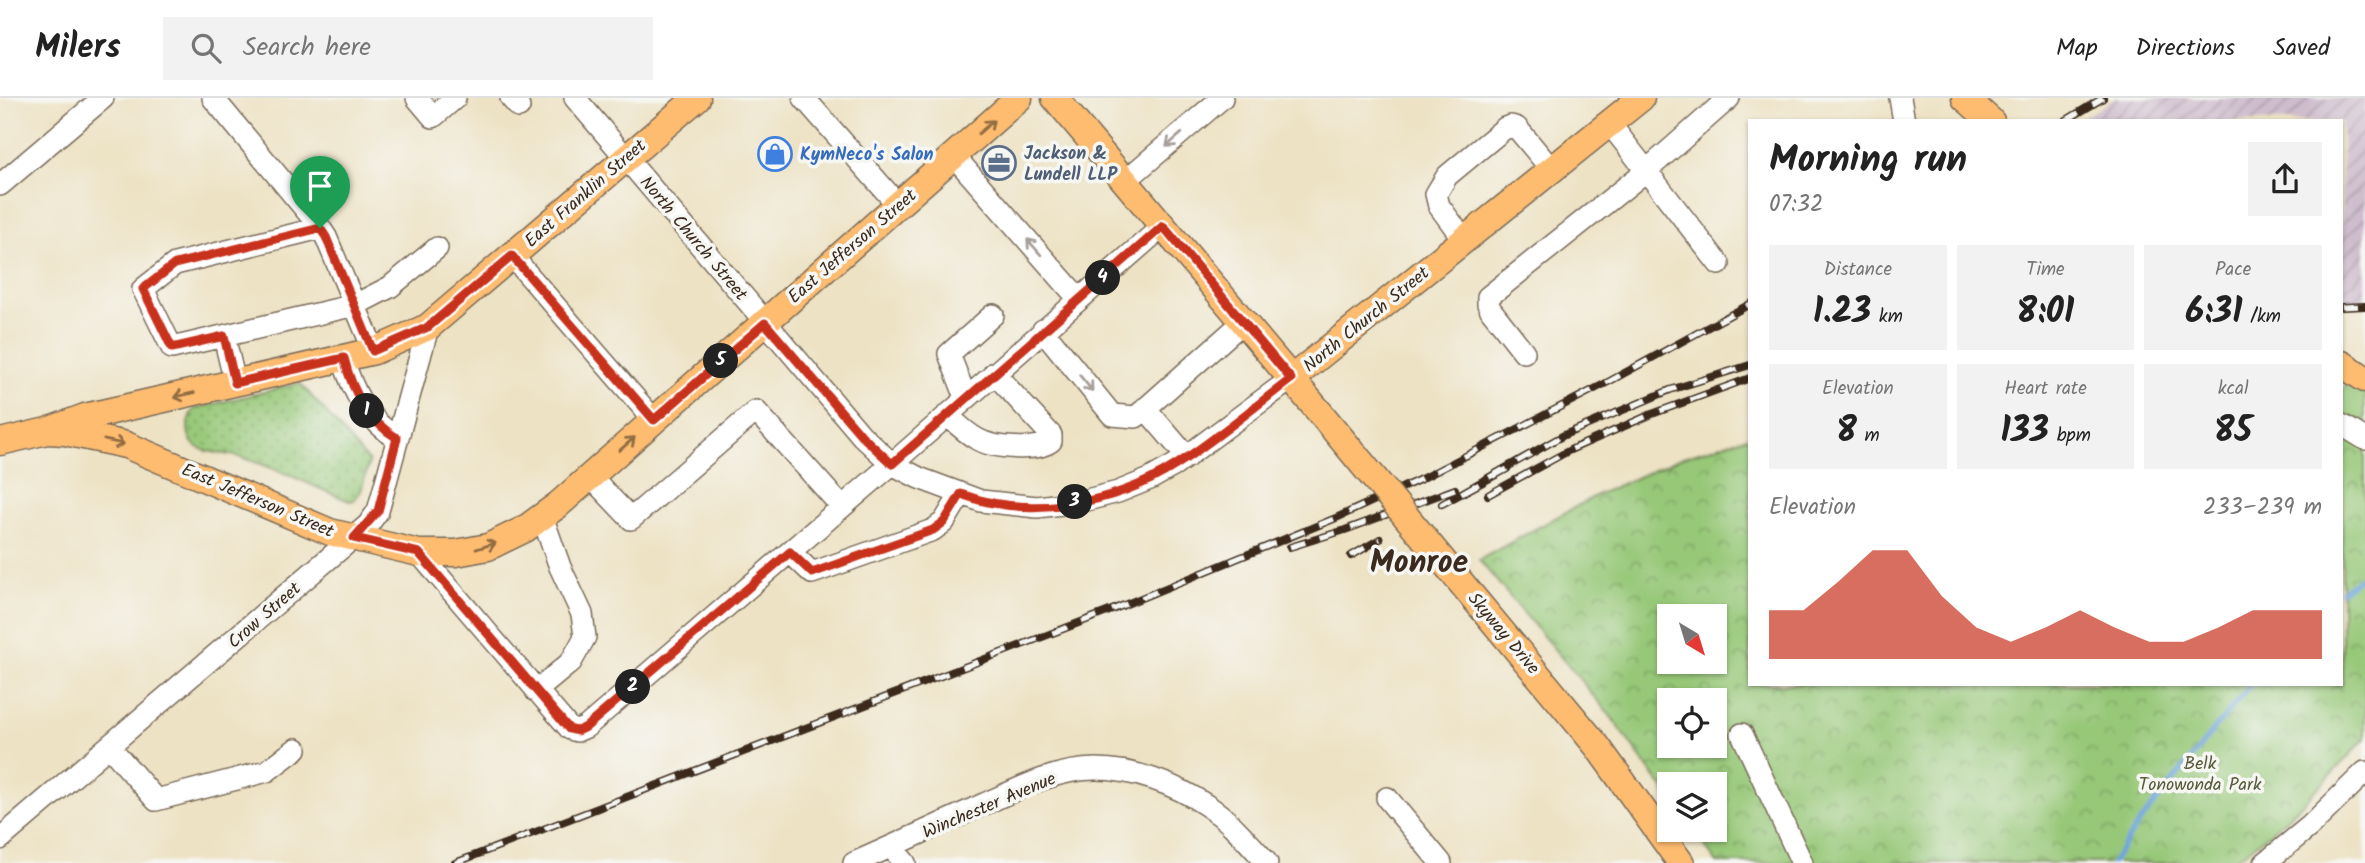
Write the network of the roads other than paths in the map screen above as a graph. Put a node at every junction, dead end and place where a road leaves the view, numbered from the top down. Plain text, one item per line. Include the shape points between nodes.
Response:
1 (213, 98) edge
2 (418, 98) edge
3 (455, 98) edge
4 (575, 98) edge
5 (697, 98) edge
6 (804, 98) edge
7 (1019, 98) edge
8 (1055, 98) edge
9 (1222, 98) edge
10 (1641, 98) edge
11 (1729, 98) edge
12 (1899, 98) edge
13 (1965, 98) edge
14 (89, 102) edge
15 (1904, 119) edge
16 (1989, 119) edge
17 (1610, 124) junction
18 (954, 156) junction
19 (627, 157) junction
20 (1552, 170) junction
21 (1646, 171) junction
22 (1125, 181) junction
23 (0, 185) edge
24 (898, 205) junction
25 (1163, 226) junction
26 (320, 228) junction
27 (1464, 240) junction
28 (437, 248) dead end
29 (512, 256) junction
30 (1719, 264) dead end
31 (1079, 299) junction
32 (355, 305) junction
33 (993, 316) dead end
34 (1243, 321) junction
35 (765, 323) junction
36 (428, 327) junction
37 (1043, 330) junction
38 (224, 336) junction
39 (373, 351) junction
40 (1524, 352) dead end
41 (344, 358) junction
42 (2343, 365) edge
43 (994, 373) junction
44 (1291, 379) junction
45 (2365, 379) edge
46 (235, 383) junction
47 (966, 398) junction
48 (1145, 408) junction
49 (947, 415) junction
50 (654, 420) junction
51 (2343, 426) edge
52 (47, 431) junction
53 (397, 438) junction
54 (2365, 438) edge
55 (0, 442) edge
56 (1187, 457) junction
57 (892, 464) junction
58 (590, 476) junction
59 (961, 494) junction
60 (842, 507) junction
61 (542, 516) junction
62 (354, 538) junction
63 (790, 552) junction
64 (419, 553) junction
65 (536, 691) junction
66 (1742, 734) dead end
67 (109, 746) junction
68 (296, 749) dead end
69 (2365, 772) edge
70 (1387, 798) dead end
71 (0, 839) edge
72 (898, 855) edge
73 (854, 863) edge
74 (1267, 863) edge
75 (1441, 863) edge
76 (1681, 863) edge
77 (1802, 863) edge
78 (2265, 863) edge

1 - 26 street
2 - 3 street via 433,117
4 - 19 street, North Church Street
5 - 19 main road, East Franklin Street
6 - 24 street
18 -> 7 main road, East Jefferson Street
8 - 22 main road, Skyway Drive
9 -> 22 street
10 - 17 main road, North Church Street
11 - 21 street
12 - 15 street
13 - 16 main road
14 - 23 street
17 - 20 main road, North Church Street
17 - 21 street
18 - 24 main road, East Jefferson Street
31 -> 18 street
19 - 29 main road, East Franklin Street
19 - 35 street, North Church Street
20 - 27 main road, North Church Street
20 - 27 street via 1517,128 1505,128 1447,176 1436,194 1439,206
21 - 30 street
21 - 40 street via 1488,297 1491,310
22 - 25 main road, Skyway Drive
24 - 35 main road, East Jefferson Street
25 - 31 street
25 - 34 main road, Skyway Drive
26 - 32 street
26 - 38 street via 175,264 143,289 172,348
27 - 44 main road, North Church Street
28 - 32 street via 390,288
29 - 36 main road, East Franklin Street
29 - 50 street
31 - 37 street
32 - 38 street
32 - 39 street
33 - 47 street via 949,354
34 - 44 main road, Skyway Drive
34 - 48 street
35 - 50 main road, East Jefferson Street
35 - 57 street, North Church Street via 862,436
36 - 39 main road, East Franklin Street
36 - 53 street, Crow Street
37 - 43 street
37 -> 48 street via 1112,415 1136,417
38 - 46 street
39 - 41 main road, East Franklin Street
41 - 46 main road, East Franklin Street
41 - 53 street via 358,399
42 - 45 main road
43 - 47 street
43 - 49 street via 1051,435 1051,441 1040,447 988,444
44 - 56 street, North Church Street
44 - 76 main road, Skyway Drive, bridge via 1597,746
46 -> 52 main road, East Franklin Street via 85,417
47 - 49 street
48 - 56 street
49 - 57 street
58 -> 50 main road, East Jefferson Street
51 - 54 street
52 - 55 main road, East Franklin Street
52 -> 62 main road, East Jefferson Street via 126,445 330,532
53 - 62 street, Crow Street via 378,511
56 - 59 street, North Church Street via 1129,488 1079,502 1037,508 981,502
57 - 59 street, North Church Street
57 - 60 street
58 - 60 street via 631,519 757,411
58 - 61 main road, East Jefferson Street
59 - 63 street via 944,522 933,530 812,573
60 - 63 street
64 -> 61 main road, East Jefferson Street via 488,547
61 - 65 street via 582,614 586,637 571,662
62 - 64 main road, East Jefferson Street
62 - 67 street, Crow Street
63 - 65 street via 586,727 569,729
64 - 65 street
66 - 77 street
67 - 68 street via 156,800 267,771
67 - 71 street, Crow Street
69 - 78 street
70 - 75 street
72 - 73 street, Winchester Avenue
72 - 74 street, Winchester Avenue via 1025,785 1096,769 1131,773 1176,788 1207,805

